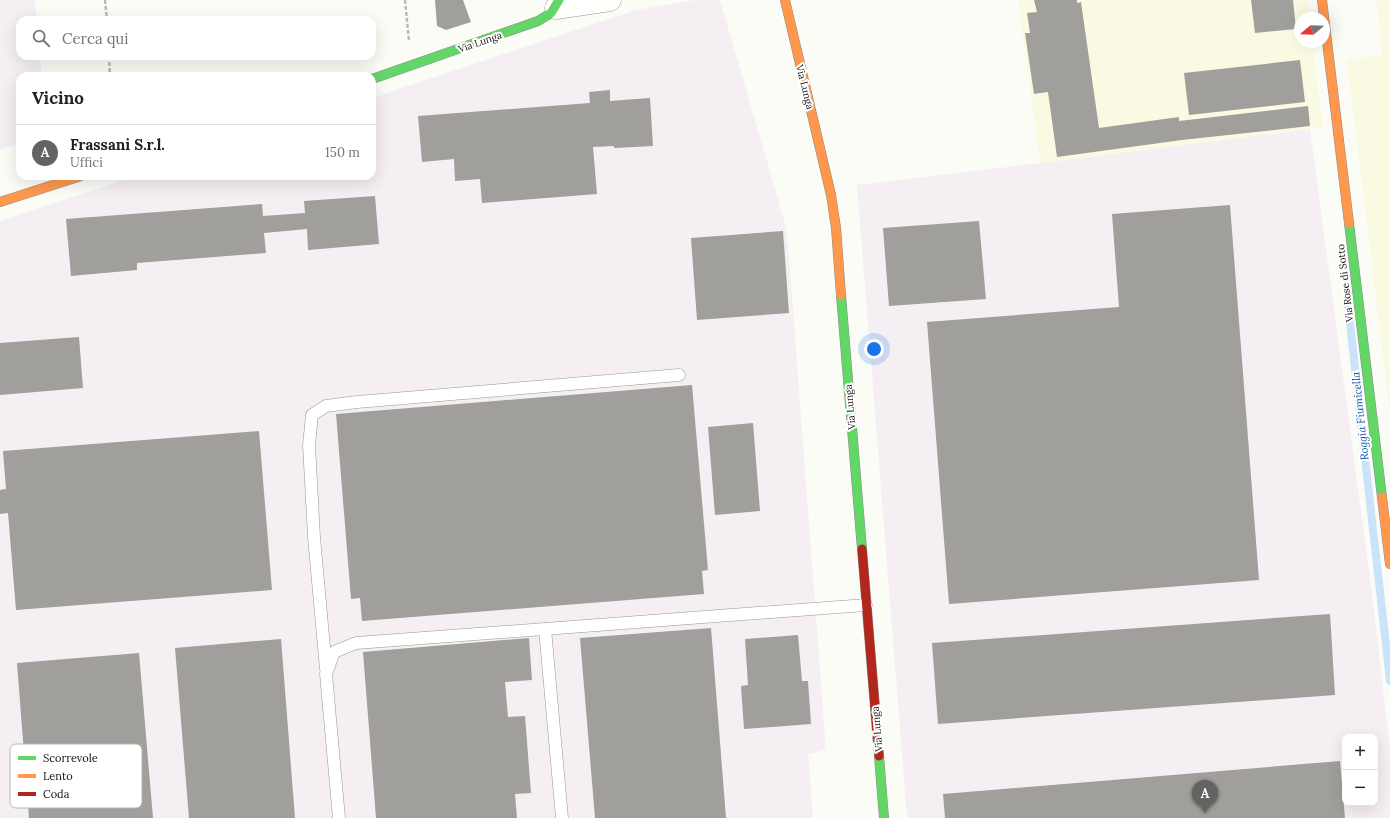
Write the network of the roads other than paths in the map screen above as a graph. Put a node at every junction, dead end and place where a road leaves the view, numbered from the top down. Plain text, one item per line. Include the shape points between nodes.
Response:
1 (610, 0) edge
2 (785, 0) edge
3 (1322, 0) edge
4 (558, 4) edge
5 (376, 78) edge
6 (69, 180) edge
7 (0, 202) edge
8 (679, 376) dead end
9 (1390, 564) edge
10 (866, 605) junction
11 (546, 629) junction
12 (326, 674) junction
13 (339, 818) edge
14 (562, 818) edge
15 (884, 818) edge

1 - 4 street, Via Lunga
2 - 10 street, Via Lunga via 831,196 836,228
3 - 9 street, Via Rose di Sotto
4 - 5 street, Via Lunga via 549,16 538,21
6 - 7 street
8 - 12 lane via 356,402 326,406 312,416 309,452
10 - 11 lane
10 - 15 street, Via Lunga
11 - 12 lane via 356,643 334,652
11 - 14 lane
12 - 13 lane

